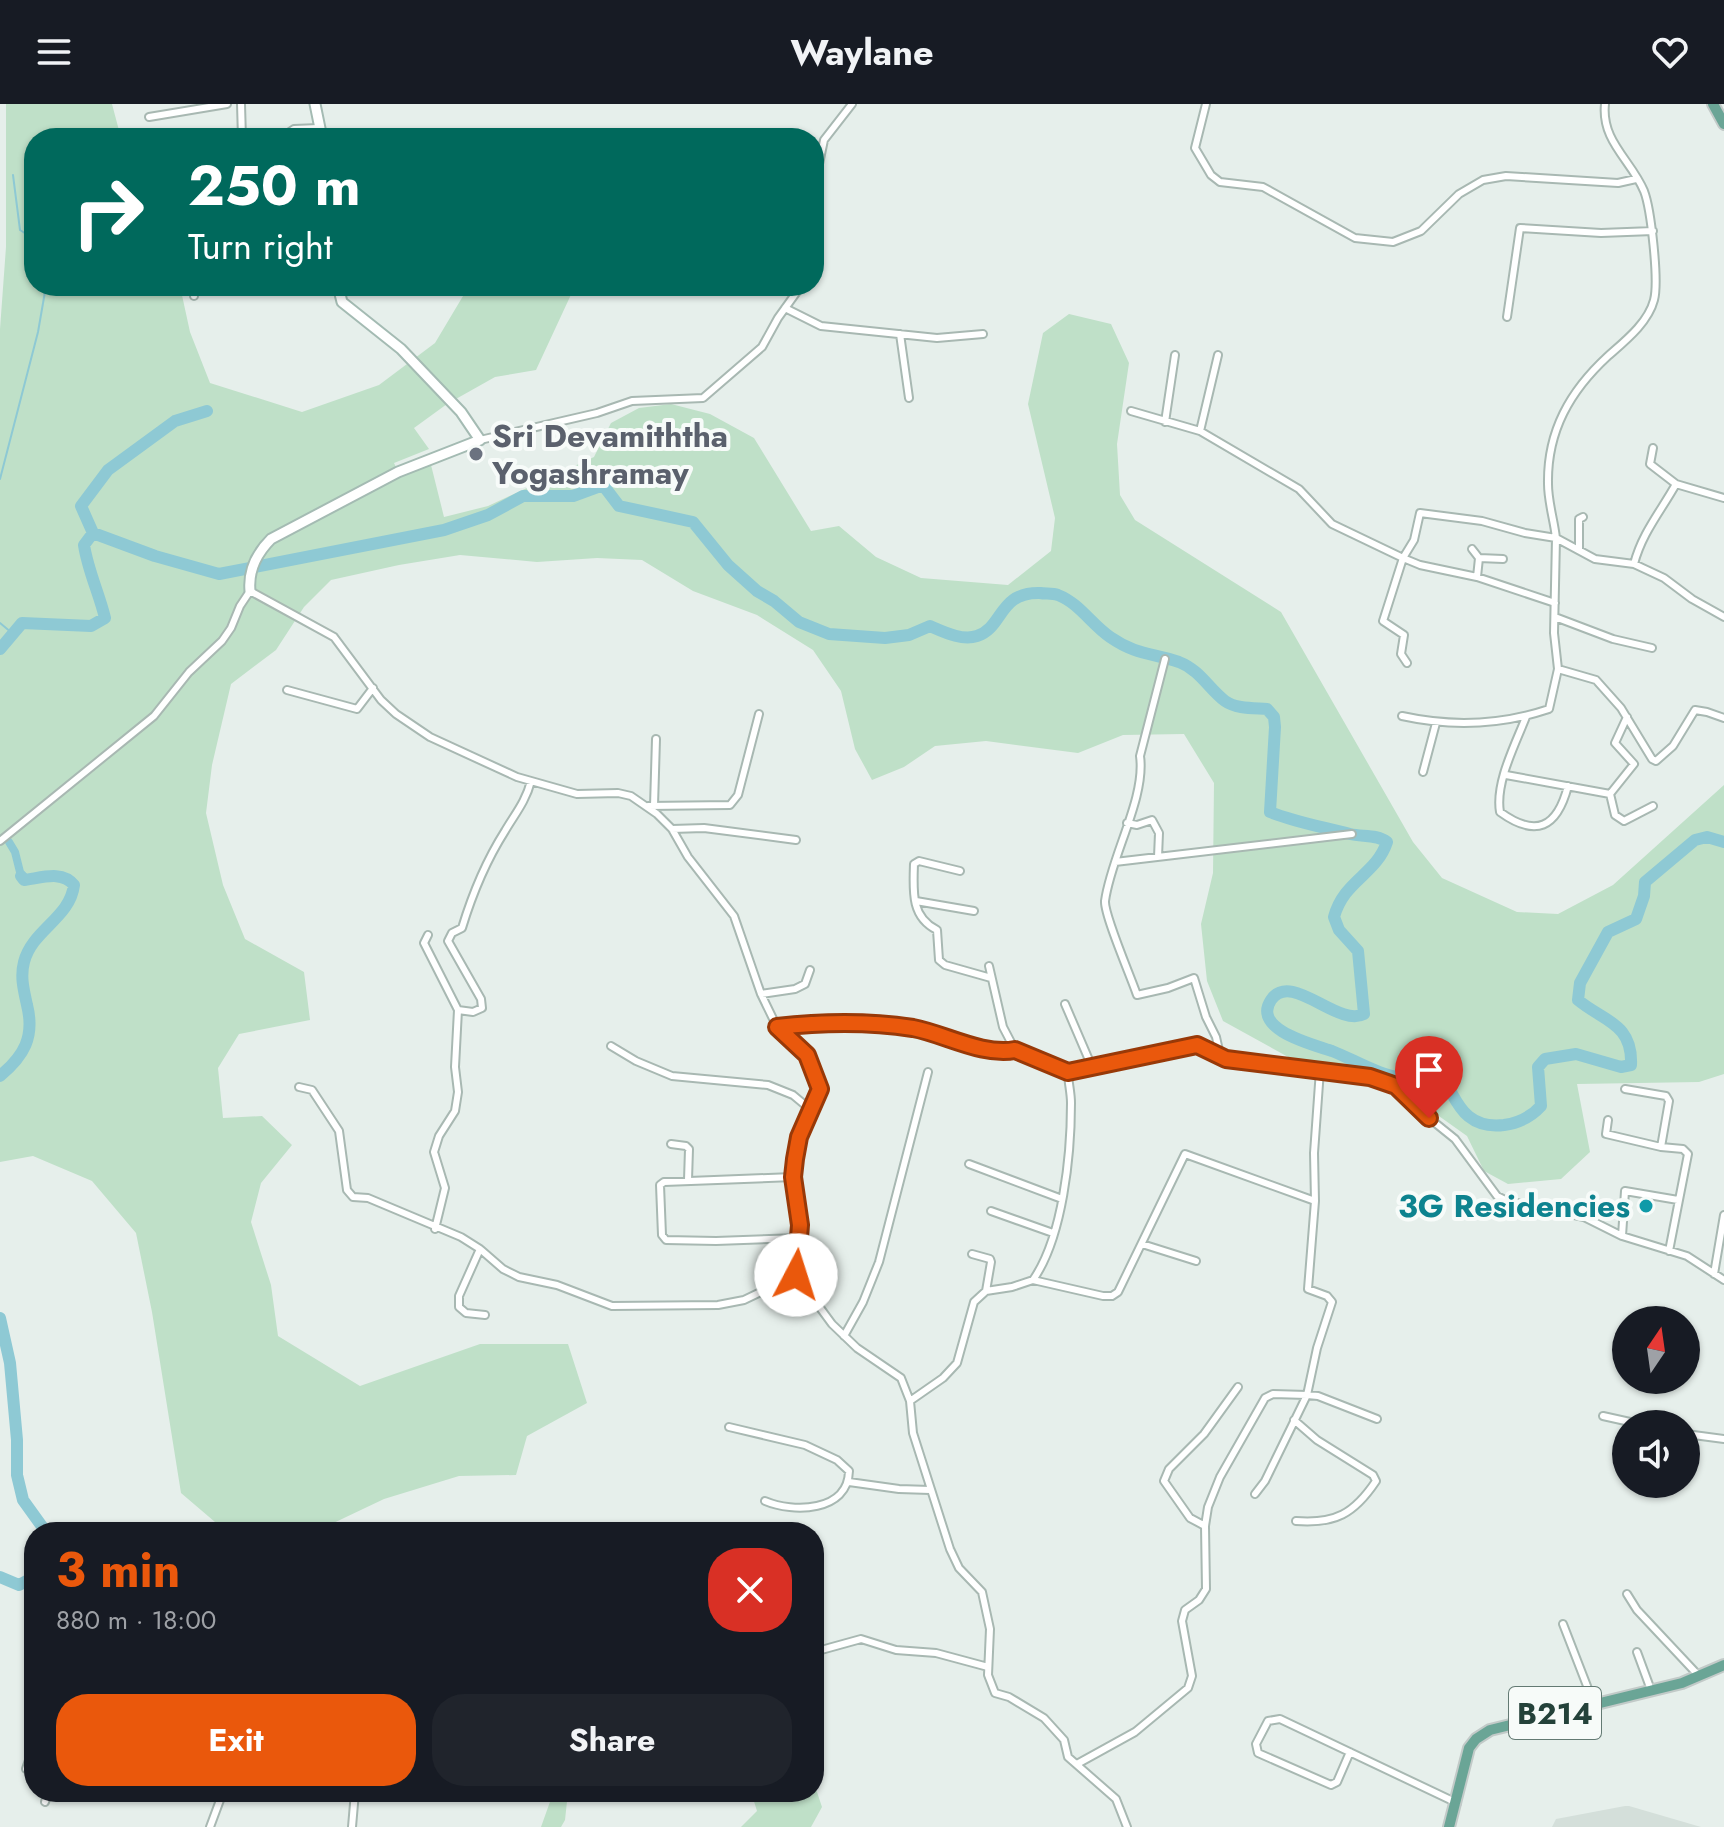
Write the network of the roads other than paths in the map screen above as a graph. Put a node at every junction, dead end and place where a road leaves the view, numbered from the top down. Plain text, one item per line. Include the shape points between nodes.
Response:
1 (227, 104) edge
2 (241, 104) edge
3 (315, 104) edge
4 (852, 104) edge
5 (1206, 104) edge
6 (1605, 104) edge
7 (1713, 104) edge
8 (149, 117) dead end
9 (1724, 124) edge
10 (242, 128) edge
11 (320, 128) edge
12 (824, 140) edge
13 (1636, 179) junction
14 (1653, 231) junction
15 (340, 296) edge
16 (794, 296) edge
17 (785, 308) junction
18 (1507, 317) dead end
19 (900, 334) junction
20 (983, 334) dead end
21 (1175, 355) dead end
22 (1218, 355) dead end
23 (909, 398) dead end
24 (1131, 411) dead end
25 (1165, 422) junction
26 (1200, 431) junction
27 (480, 440) junction
28 (1653, 448) dead end
29 (1676, 484) junction
30 (1724, 498) edge
31 (1583, 517) dead end
32 (1556, 538) junction
33 (1472, 549) dead end
34 (1579, 550) junction
35 (1403, 558) junction
36 (1479, 558) junction
37 (1503, 559) dead end
38 (1634, 564) junction
39 (1477, 577) junction
40 (250, 587) junction
41 (1555, 603) junction
42 (1555, 617) junction
43 (1724, 617) edge
44 (1652, 648) dead end
45 (1165, 659) dead end
46 (1407, 663) dead end
47 (1558, 669) junction
48 (373, 688) junction
49 (287, 690) dead end
50 (759, 714) dead end
51 (1402, 716) dead end
52 (1526, 716) junction
53 (1627, 717) junction
54 (1724, 718) edge
55 (1436, 723) junction
56 (656, 739) dead end
57 (1423, 772) dead end
58 (1506, 775) junction
59 (531, 781) junction
60 (1568, 786) junction
61 (1610, 794) junction
62 (651, 806) junction
63 (1653, 806) dead end
64 (1127, 823) junction
65 (672, 829) junction
66 (1352, 834) dead end
67 (796, 840) dead end
68 (0, 841) edge
69 (1158, 857) junction
70 (1115, 862) junction
71 (960, 871) dead end
72 (916, 901) junction
73 (974, 911) dead end
74 (428, 935) dead end
75 (989, 966) dead end
76 (810, 970) dead end
77 (991, 978) junction
78 (761, 994) junction
79 (1065, 1004) dead end
80 (458, 1010) junction
81 (777, 1027) junction
82 (611, 1046) dead end
83 (1015, 1050) junction
84 (1220, 1055) junction
85 (1092, 1067) junction
86 (1320, 1070) junction
87 (928, 1072) dead end
88 (1068, 1072) junction
89 (299, 1087) dead end
90 (1625, 1089) dead end
91 (811, 1110) junction
92 (1608, 1120) dead end
93 (671, 1144) dead end
94 (1661, 1147) junction
95 (969, 1164) dead end
96 (793, 1177) junction
97 (688, 1180) junction
98 (1062, 1199) junction
99 (1678, 1200) junction
100 (1315, 1201) junction
101 (991, 1211) dead end
102 (1724, 1215) edge
103 (435, 1229) junction
104 (1053, 1233) junction
105 (1622, 1236) junction
106 (799, 1238) junction
107 (1142, 1244) junction
108 (480, 1249) junction
109 (1669, 1251) junction
110 (972, 1254) dead end
111 (1196, 1261) dead end
112 (1714, 1274) junction
113 (796, 1275) junction
114 (1033, 1280) junction
115 (1724, 1280) edge
116 (986, 1291) junction
117 (485, 1315) dead end
118 (844, 1336) junction
119 (1238, 1387) dead end
120 (1307, 1395) junction
121 (910, 1401) junction
122 (1603, 1416) dead end
123 (1612, 1418) edge
124 (1377, 1419) dead end
125 (1294, 1420) junction
126 (729, 1427) dead end
127 (1700, 1436) edge
128 (1724, 1439) edge
129 (849, 1482) junction
130 (930, 1490) junction
131 (1255, 1494) dead end
132 (765, 1501) dead end
133 (1296, 1521) dead end
134 (1205, 1526) junction
135 (1627, 1594) dead end
136 (1563, 1624) dead end
137 (824, 1649) edge
138 (1637, 1652) dead end
139 (1724, 1665) edge
140 (988, 1667) junction
141 (1700, 1677) junction
142 (1651, 1690) junction
143 (1594, 1704) junction
144 (1350, 1752) junction
145 (1077, 1764) junction
146 (219, 1802) edge
147 (354, 1802) edge
148 (1457, 1803) junction
149 (210, 1827) edge
150 (352, 1827) edge
151 (1127, 1827) edge
152 (1449, 1827) edge

1 - 8 street
2 - 10 street
3 - 11 street
4 - 12 street
5 - 13 street via 1195,148 1211,175 1220,182 1263,187 1355,238 1393,242 1421,231 1459,194 1483,180
6 - 13 street via 1607,130
7 - 9 main road
13 - 14 street
14 - 18 street via 1520,228
14 - 32 street via 1654,300 1636,331 1602,362 1555,427 1548,483
15 - 27 street via 401,349 461,412
16 - 17 street
17 - 19 street via 821,326
17 - 27 street via 762,347 703,398 632,401
19 - 20 street
19 - 23 street
21 - 25 street
22 - 26 street
24 - 25 street
25 - 26 street
26 - 35 street via 1299,489 1332,524
27 - 40 street via 398,472 271,539 258,552
28 - 29 street via 1650,464
29 - 30 street
29 - 38 street via 1646,531
31 - 34 street
32 - 34 street
32 - 35 street via 1420,513
32 - 41 street
33 - 36 street
34 - 38 street via 1595,559
35 - 39 street
35 - 46 street via 1383,621 1404,635 1401,654
36 - 37 street
36 - 39 street
38 - 43 street
39 - 41 street
40 - 48 street via 334,637
40 - 68 street via 231,628 154,716
41 - 42 street
42 - 44 street
42 - 47 street
45 - 64 street
47 - 52 street via 1549,709
47 - 53 street via 1596,680
48 - 49 street via 357,709
48 - 59 street via 396,714 430,737
50 - 62 street via 738,795 730,805
51 - 55 street
52 - 55 street
52 - 58 street
53 - 54 street via 1656,761 1673,746 1695,710
53 - 61 street via 1615,743 1634,764
55 - 57 street
56 - 62 street
58 - 60 street
58 - 60 street via 1498,799 1500,812 1536,828 1558,812
59 - 62 street via 577,794 618,793
59 - 80 street via 482,875 462,928 448,941 481,999 482,1008
60 - 61 street
61 - 63 street via 1615,815 1624,821
62 - 65 street
64 - 69 street via 1152,820 1159,833
64 - 70 street
65 - 67 street
65 - 78 street via 734,916
66 - 69 street
69 - 70 street
70 - 84 street via 1105,904 1137,995 1194,978
71 - 72 street via 914,864
72 - 73 street
72 - 77 street via 925,924 937,930 939,960
74 - 80 street via 424,943
75 - 77 street
76 - 78 street via 805,984 795,989
77 - 83 street via 1003,1027
78 - 81 street
79 - 85 street
80 - 103 street via 455,1111 434,1152 445,1188
81 - 83 street via 867,1024
81 - 91 street via 807,1055 820,1089
82 - 91 street via 672,1076 779,1088
83 - 88 street
84 - 85 street via 1197,1045
84 - 86 street
85 - 88 street
86 - 100 street
86 - 105 street via 1396,1086 1455,1139 1497,1196 1584,1217
87 - 118 street via 879,1262
88 - 98 street via 1070,1133
89 - 103 street via 312,1090 339,1131 347,1190 353,1197 368,1198
90 - 94 street via 1666,1096
91 - 96 street via 799,1137
92 - 94 street via 1606,1134
93 - 97 street via 689,1149
94 - 99 street via 1688,1154
95 - 98 street
96 - 97 street
96 - 106 street
97 - 106 street via 660,1185 666,1240
98 - 104 street
99 - 105 street via 1625,1191
99 - 109 street
100 - 107 street via 1185,1154
100 - 120 street via 1308,1289 1332,1302
101 - 104 street
102 - 112 street
103 - 108 street
104 - 114 street
105 - 109 street
106 - 113 street
107 - 111 street
107 - 114 street via 1112,1296
108 - 113 street via 519,1277 612,1306 718,1305 744,1300
108 - 117 street via 459,1307
109 - 112 street
110 - 116 street via 990,1259
112 - 115 street
113 - 118 street
114 - 116 street
116 - 121 street via 974,1302 957,1363
118 - 121 street via 901,1378
119 - 134 street via 1164,1481 1190,1518
120 - 124 street
120 - 125 street
120 - 134 street via 1265,1398 1220,1477
121 - 130 street via 913,1433
122 - 123 street
125 - 131 street
125 - 133 street via 1376,1479 1349,1513 1316,1523
126 - 129 street via 805,1445 837,1460 849,1471
127 - 128 street
129 - 130 street
129 - 132 street via 841,1495 809,1509 781,1508
130 - 140 street via 959,1568 982,1592 990,1629
134 - 145 street via 1206,1589 1185,1610 1182,1621 1192,1676 1188,1688 1135,1732
135 - 141 street
136 - 143 street
137 - 140 street via 861,1639
138 - 142 street
139 - 141 main road, B214
140 - 145 street via 995,1693 1044,1718
141 - 142 main road, B214
142 - 143 main road, B214
143 - 148 main road, B214 via 1495,1728 1476,1739 1469,1748
144 - 144 street via 1331,1785 1258,1753 1256,1744 1268,1721 1280,1719
144 - 148 street
145 - 151 street via 1116,1799
146 - 149 street
147 - 150 street
148 - 152 main road, B214

